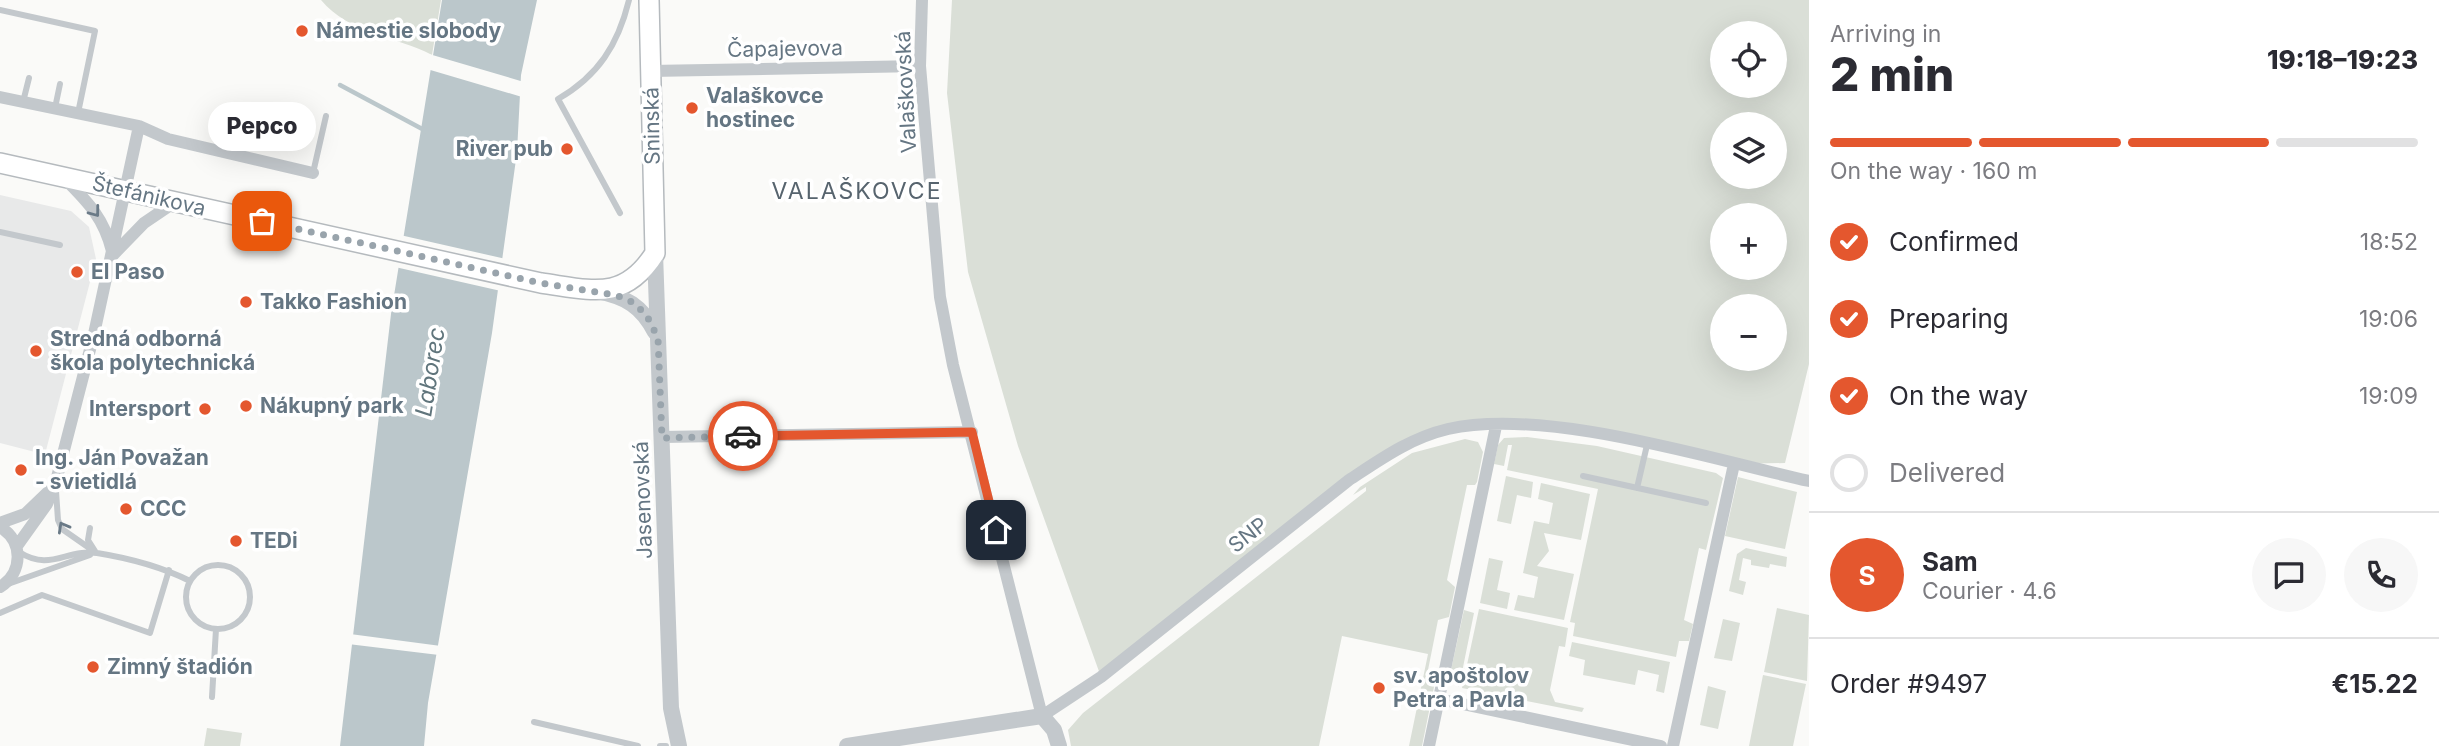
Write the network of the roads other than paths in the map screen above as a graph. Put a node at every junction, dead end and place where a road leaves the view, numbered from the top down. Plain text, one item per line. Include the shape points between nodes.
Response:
1 (629, 0) edge
2 (649, 0) edge
3 (922, 0) edge
4 (0, 10) edge
5 (920, 66) junction
6 (650, 71) junction
7 (29, 78) dead end
8 (60, 84) dead end
9 (0, 97) edge
10 (23, 102) junction
11 (55, 108) junction
12 (78, 113) junction
13 (326, 116) dead end
14 (139, 126) junction
15 (0, 163) edge
16 (313, 173) joint
17 (63, 177) junction
18 (126, 190) junction
19 (175, 202) junction
20 (620, 213) dead end
21 (0, 232) edge
22 (60, 245) dead end
23 (655, 253) junction
24 (113, 255) junction
25 (585, 289) junction
26 (94, 334) junction
27 (658, 338) junction
28 (120, 341) dead end
29 (1496, 426) junction
30 (972, 432) junction
31 (662, 438) junction
32 (1647, 445) junction
33 (1734, 464) junction
34 (1583, 476) dead end
35 (1809, 481) edge
36 (55, 485) junction
37 (1637, 488) junction
38 (1706, 503) dead end
39 (0, 525) edge
40 (90, 528) dead end
41 (17, 549) junction
42 (96, 553) junction
43 (169, 570) junction
44 (190, 581) junction
45 (1, 587) edge
46 (0, 613) edge
47 (216, 629) junction
48 (212, 698) dead end
49 (1439, 699) junction
50 (1042, 716) junction
51 (534, 722) dead end
52 (638, 746) edge
53 (660, 746) edge
54 (666, 746) edge
55 (680, 746) edge
56 (846, 746) edge
57 (1059, 746) edge
58 (1429, 746) edge
59 (1661, 746) edge
60 (1673, 746) edge

1 - 20 lane via 606,57 584,84 558,99
2 - 6 main road, Sninská
3 - 5 street, Valaškovská
4 - 12 lane via 96,28
5 - 6 street, Čapajevova
5 - 30 street, Valaškovská via 940,297
6 - 23 main road, Sninská
7 - 10 lane
8 - 11 lane
9 - 10 street
10 - 11 street
11 - 12 street
12 - 14 street
13 - 16 lane
14 - 16 street via 168,139
14 - 18 street
15 - 17 main road, Štefánikova
17 - 18 main road, Štefánikova
17 -> 24 street via 98,213
18 - 19 main road, Štefánikova
18 - 24 street
19 - 24 street via 144,223
19 - 25 main road, Štefánikova
21 - 22 lane
23 - 25 main road, Štefánikova via 631,282
23 - 27 street, Jasenovská
24 - 26 street
25 - 27 street via 635,304 646,314
26 - 28 lane
26 - 36 street
27 - 31 street, Jasenovská
29 - 32 street, SNP via 1562,429
29 - 49 street
29 - 50 street, SNP via 1450,429 1392,452 1339,488 1101,677
30 - 31 street
30 - 50 street, Valaškovská
31 - 55 street, Jasenovská via 671,708
32 - 33 street, SNP
32 - 37 lane
33 - 35 street, SNP
33 - 60 street
34 - 37 lane
36 - 39 street via 25,514
36 - 41 street
42 -> 36 lane via 62,529
37 - 38 lane
39 - 41 street
40 - 42 lane via 88,540
41 - 42 lane via 50,562
41 - 45 street via 17,568
42 - 43 lane
42 - 45 lane
43 - 44 lane
43 - 46 lane via 150,633 42,595
44 - 47 lane via 188,608 199,622
44 - 47 lane via 217,565 237,571 245,579 248,610 233,625
47 - 48 lane
49 - 58 street
49 - 59 street
50 - 56 street
50 - 57 street via 1054,730
51 - 52 lane
53 - 54 lane

